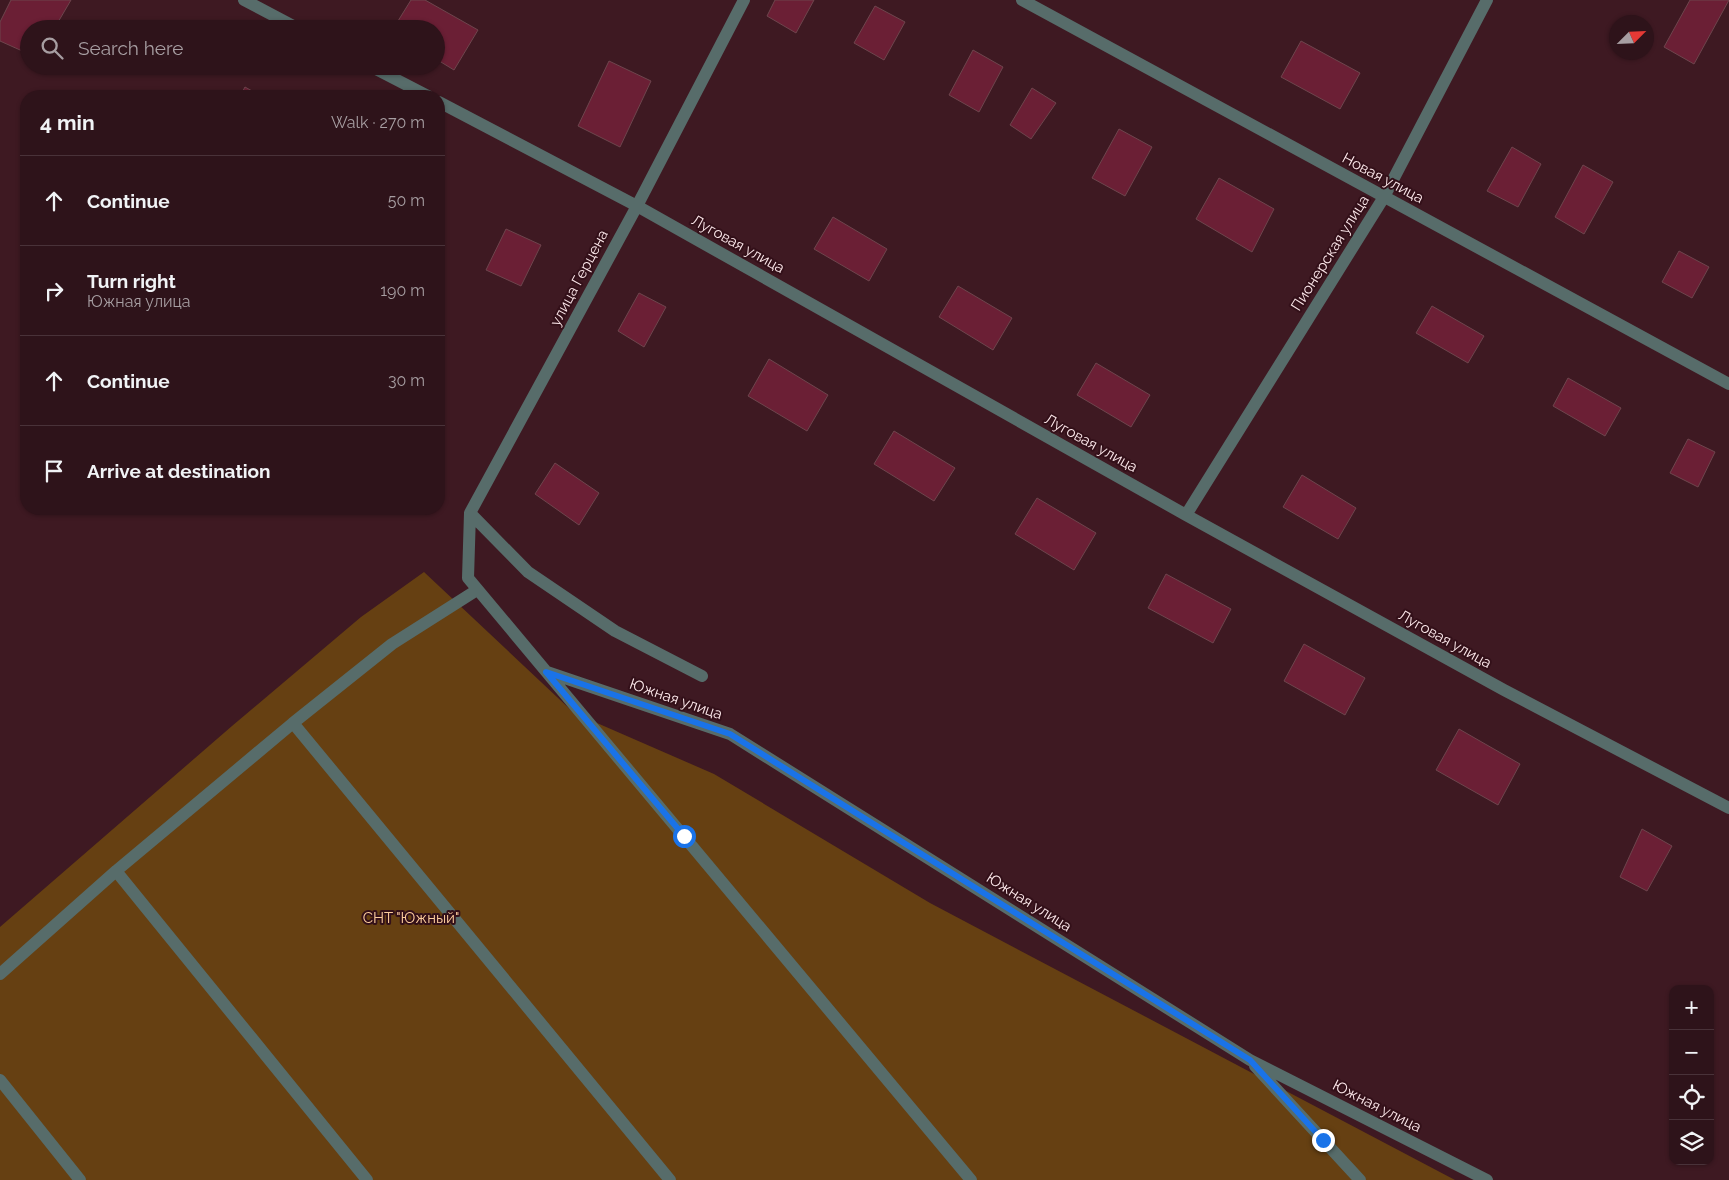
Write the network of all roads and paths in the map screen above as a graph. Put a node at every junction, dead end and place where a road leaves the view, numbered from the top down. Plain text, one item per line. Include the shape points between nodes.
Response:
1 (244, 0) edge
2 (744, 0) edge
3 (1022, 0) edge
4 (1487, 0) edge
5 (282, 20) edge
6 (387, 75) edge
7 (416, 90) edge
8 (445, 105) edge
9 (1384, 197) junction
10 (636, 206) junction
11 (1729, 384) edge
12 (470, 513) junction
13 (1186, 516) junction
14 (477, 590) junction
15 (546, 672) junction
16 (702, 676) dead end
17 (293, 723) junction
18 (1729, 808) edge
19 (116, 871) junction
20 (0, 974) edge
21 (1250, 1060) junction
22 (0, 1080) edge
23 (80, 1180) edge
24 (367, 1180) edge
25 (670, 1180) edge
26 (971, 1180) edge
27 (1360, 1180) edge
28 (1487, 1180) edge

1 - 5 street
2 - 10 street, улица Герцена
3 - 9 street, Новая улица
4 - 9 street, Пионерская улица
6 - 7 street
8 - 10 street, Луговая улица
9 - 11 street, Новая улица
9 - 13 street, Пионерская улица
10 - 12 street, улица Герцена
10 - 13 street, Луговая улица
12 - 14 street, улица Герцена via 468,578
12 - 16 street via 528,572 614,631
13 - 18 street, Луговая улица via 1504,690
14 - 15 street
14 - 17 street via 392,644
15 - 21 street, Южная улица via 730,734
15 - 26 street
17 - 19 street
17 - 25 street
19 - 20 street
19 - 24 street
21 - 27 street
21 - 28 street, Южная улица
22 - 23 street

